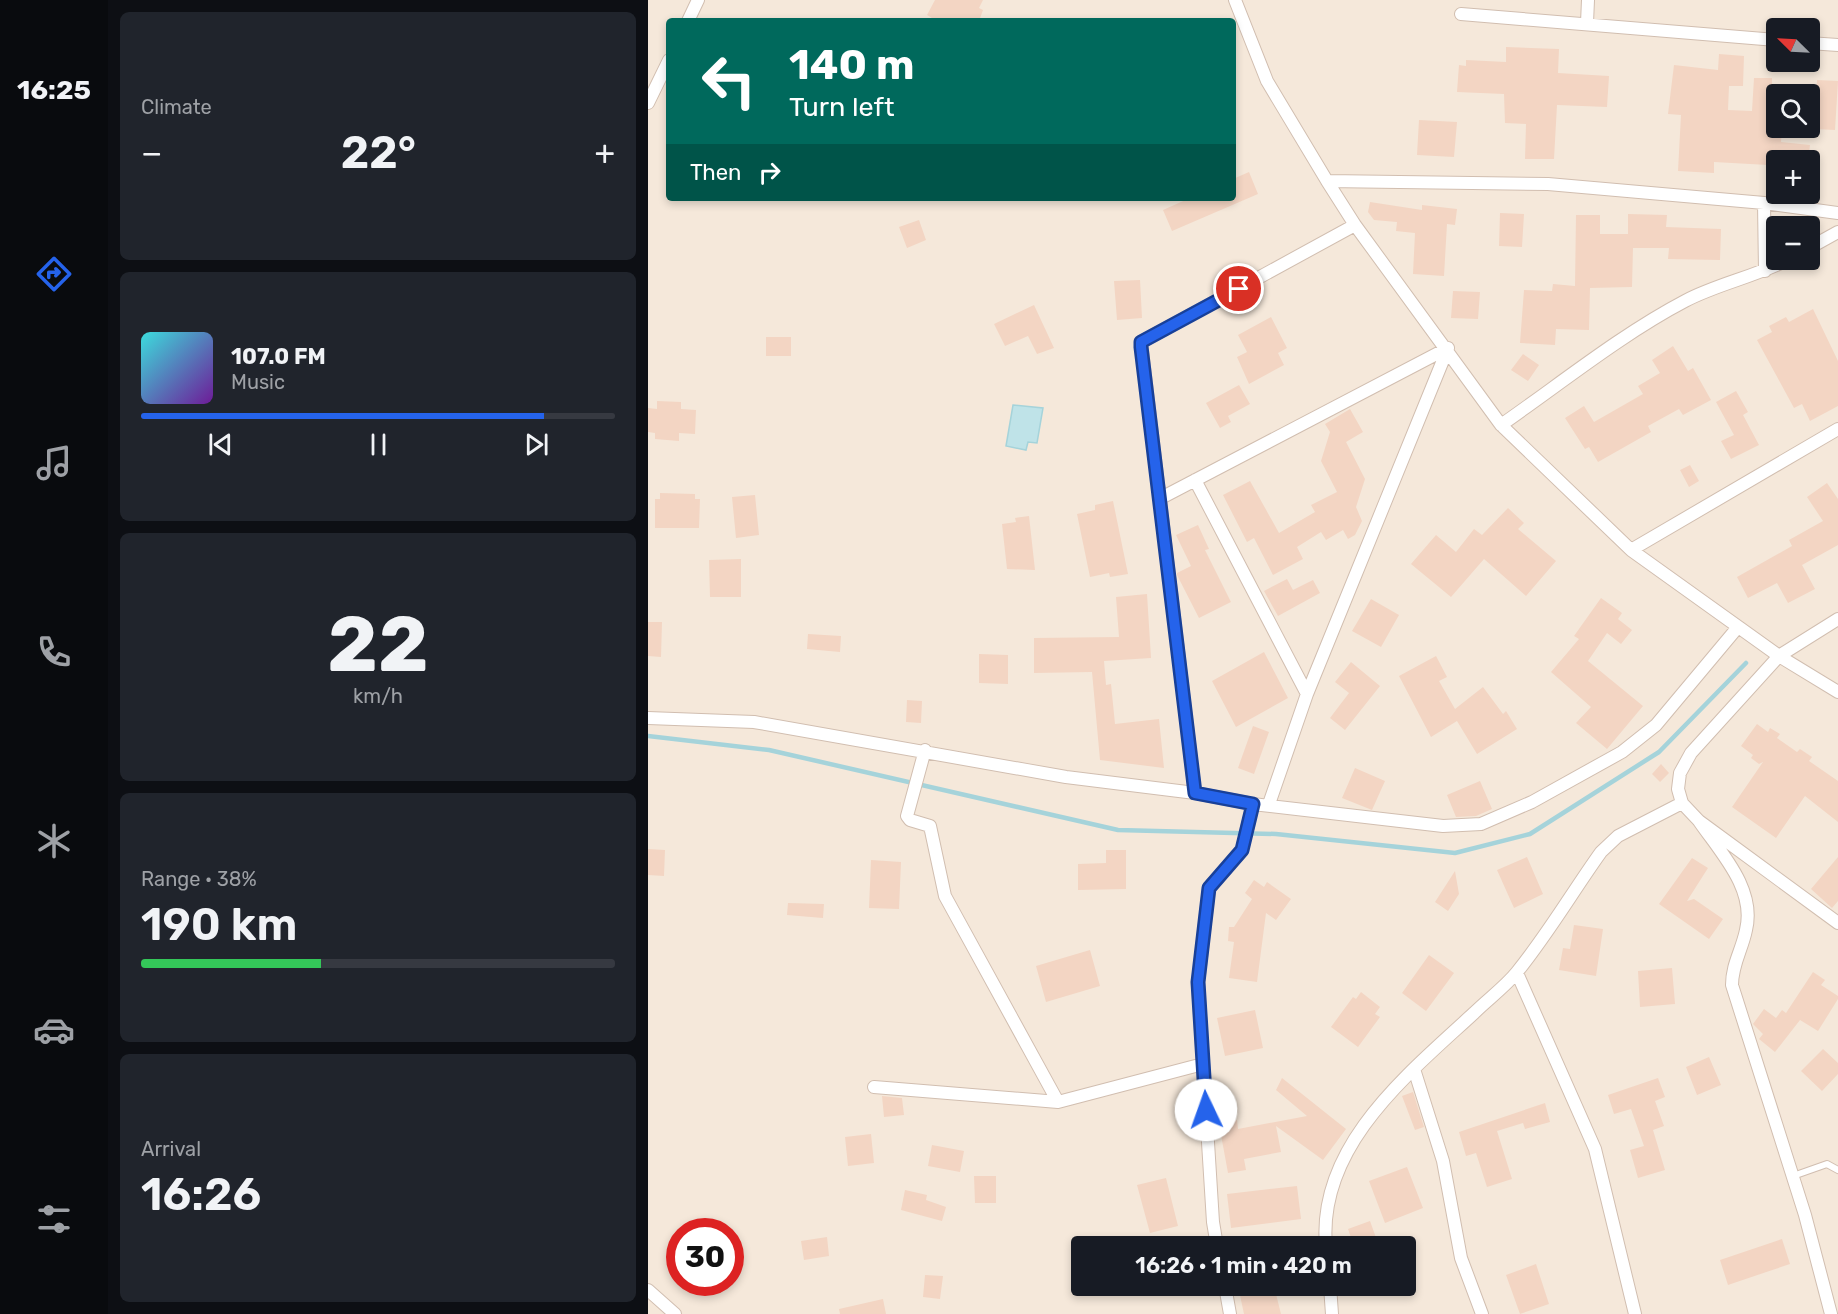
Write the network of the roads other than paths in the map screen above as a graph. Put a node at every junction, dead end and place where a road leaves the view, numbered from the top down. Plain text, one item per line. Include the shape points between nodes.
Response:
1 (698, 0) edge
2 (1234, 0) edge
3 (1588, 0) edge
4 (1461, 14) dead end
5 (689, 18) edge
6 (1587, 23) junction
7 (1766, 39) edge
8 (1820, 44) edge
9 (1838, 45) edge
10 (666, 66) edge
11 (648, 103) edge
12 (1327, 181) junction
13 (1764, 203) junction
14 (1838, 213) edge
15 (1355, 225) junction
16 (1838, 232) edge
17 (1820, 242) edge
18 (1765, 271) joint
19 (1448, 348) junction
20 (1501, 425) junction
21 (1838, 429) edge
22 (1195, 480) junction
23 (1161, 498) junction
24 (1631, 550) junction
25 (1838, 619) edge
26 (1738, 627) junction
27 (1779, 656) junction
28 (1838, 692) edge
29 (1306, 694) junction
30 (648, 718) edge
31 (925, 750) junction
32 (1195, 793) junction
33 (1682, 803) junction
34 (1269, 804) junction
35 (1253, 809) junction
36 (1699, 821) junction
37 (1838, 923) edge
38 (1516, 973) junction
39 (1203, 1064) junction
40 (1414, 1069) junction
41 (874, 1087) dead end
42 (1058, 1102) junction
43 (1838, 1170) edge
44 (1793, 1176) junction
45 (1215, 1236) edge
46 (1325, 1236) edge
47 (648, 1290) edge
48 (1227, 1296) edge
49 (1331, 1296) edge
50 (675, 1314) edge
51 (1230, 1314) edge
52 (1332, 1314) edge
53 (1482, 1314) edge
54 (1635, 1314) edge
55 (1832, 1314) edge

1 - 5 street
2 - 12 street via 1267,81
3 - 6 street
4 - 6 street
6 - 7 street
8 - 9 street
10 - 11 street
12 - 13 street via 1548,184
12 - 15 street
13 - 14 street
13 - 18 street
15 - 19 street
15 - 23 street via 1141,342
16 - 17 street
18 - 20 street via 1686,300
19 - 20 street
19 - 22 street
19 - 29 street
20 - 24 street
21 - 24 street
22 - 23 street
22 - 29 street
23 - 32 street
24 - 26 street
25 - 27 street
26 - 27 street
26 - 34 street via 1656,725 1622,752 1532,802 1481,824 1443,826
27 - 28 street
27 - 33 street via 1691,753 1680,773 1678,789
29 - 34 street
30 - 31 street via 754,722
31 - 32 street via 1066,777
31 - 42 street via 907,816 930,826 945,896
32 - 35 street
33 - 36 street
33 - 38 street via 1618,836 1601,852
34 - 35 street
35 - 39 street via 1242,850 1209,888 1198,982
36 - 37 street
36 - 44 street via 1742,885 1747,929 1732,968 1732,985
38 - 40 street
38 - 54 street via 1595,1149
39 - 42 street
39 - 45 street
40 - 46 street via 1362,1127 1343,1158 1324,1222
40 - 53 street via 1443,1161 1461,1258
41 - 42 street
43 - 44 lane via 1827,1164
44 - 55 street
47 - 50 street
48 - 51 street
49 - 52 street

